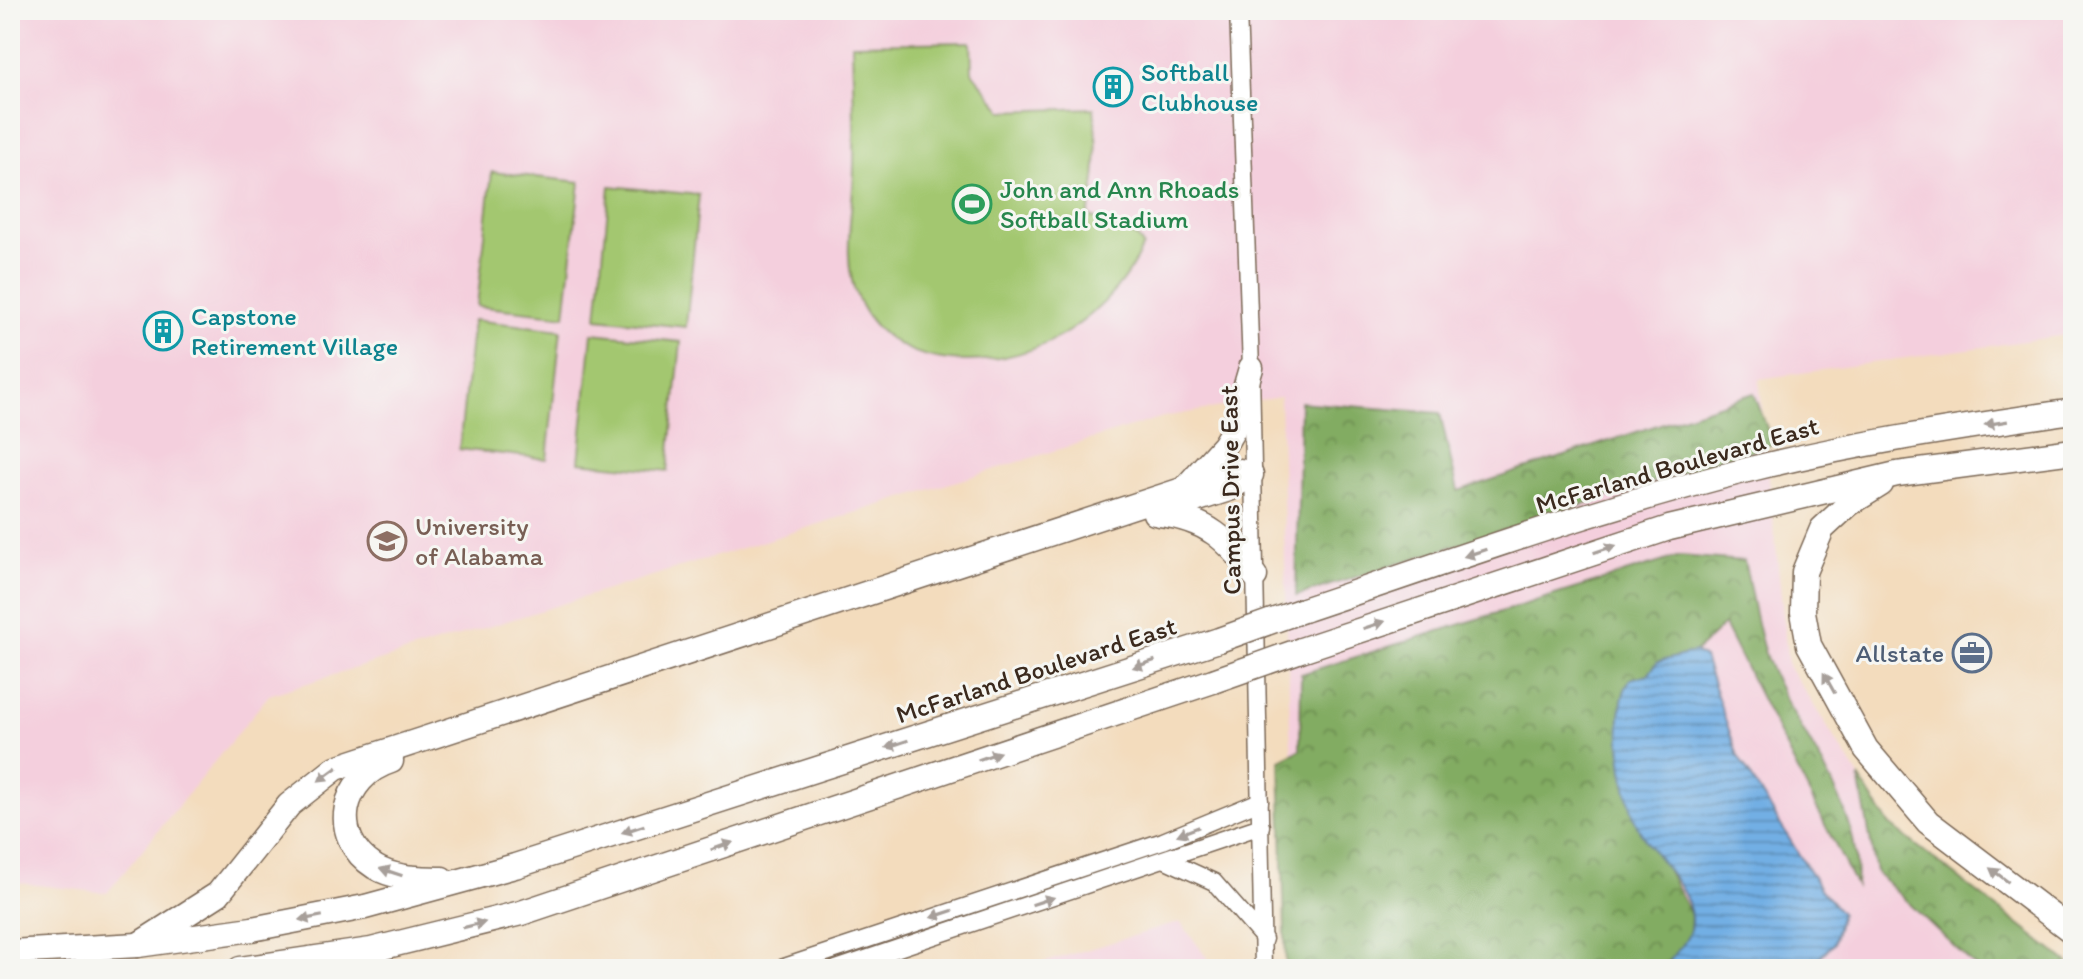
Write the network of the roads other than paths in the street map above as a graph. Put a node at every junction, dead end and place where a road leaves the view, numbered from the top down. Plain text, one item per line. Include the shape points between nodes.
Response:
1 (1238, 10) edge
2 (1251, 368) junction
3 (2073, 411) edge
4 (2073, 451) edge
5 (1897, 474) junction
6 (1251, 475) junction
7 (1185, 489) junction
8 (1155, 513) junction
9 (1255, 576) junction
10 (1260, 801) junction
11 (1261, 826) junction
12 (1166, 860) junction
13 (468, 880) junction
14 (2069, 927) edge
15 (1264, 939) junction
16 (138, 945) junction
17 (371, 950) junction
18 (10, 952) edge
19 (240, 969) edge
20 (335, 969) edge
21 (778, 969) edge
22 (836, 969) edge
23 (1263, 969) edge

1 - 2 street, Campus Drive East
2 - 6 street, Campus Drive East
2 - 7 highway via 1233,430
3 -> 13 highway, McFarland Boulevard East, bridge via 1866,442 1644,497 1219,640
4 - 5 highway
14 -> 5 highway via 1928,822 1866,749 1809,645 1804,572 1822,529 1849,504
17 -> 5 highway, bridge via 521,913 1669,528
6 - 7 highway via 1240,471
6 - 8 highway via 1229,489
6 - 9 street, Campus Drive East
7 -> 16 highway via 336,768 289,805 218,894
8 - 9 highway via 1187,517 1209,528
13 -> 8 highway via 392,875 360,854 346,820 348,797 359,778 392,760
9 - 10 street, Campus Drive East
10 - 11 street, Campus Drive East
10 -> 21 street via 1163,841
11 - 12 street
11 - 15 street, Campus Drive East
12 - 15 street via 1214,882
22 -> 12 street
13 -> 16 highway, McFarland Boulevard East via 365,907
15 - 23 street, Campus Drive East
16 - 18 highway, McFarland Boulevard East
17 - 19 highway
17 - 20 highway

